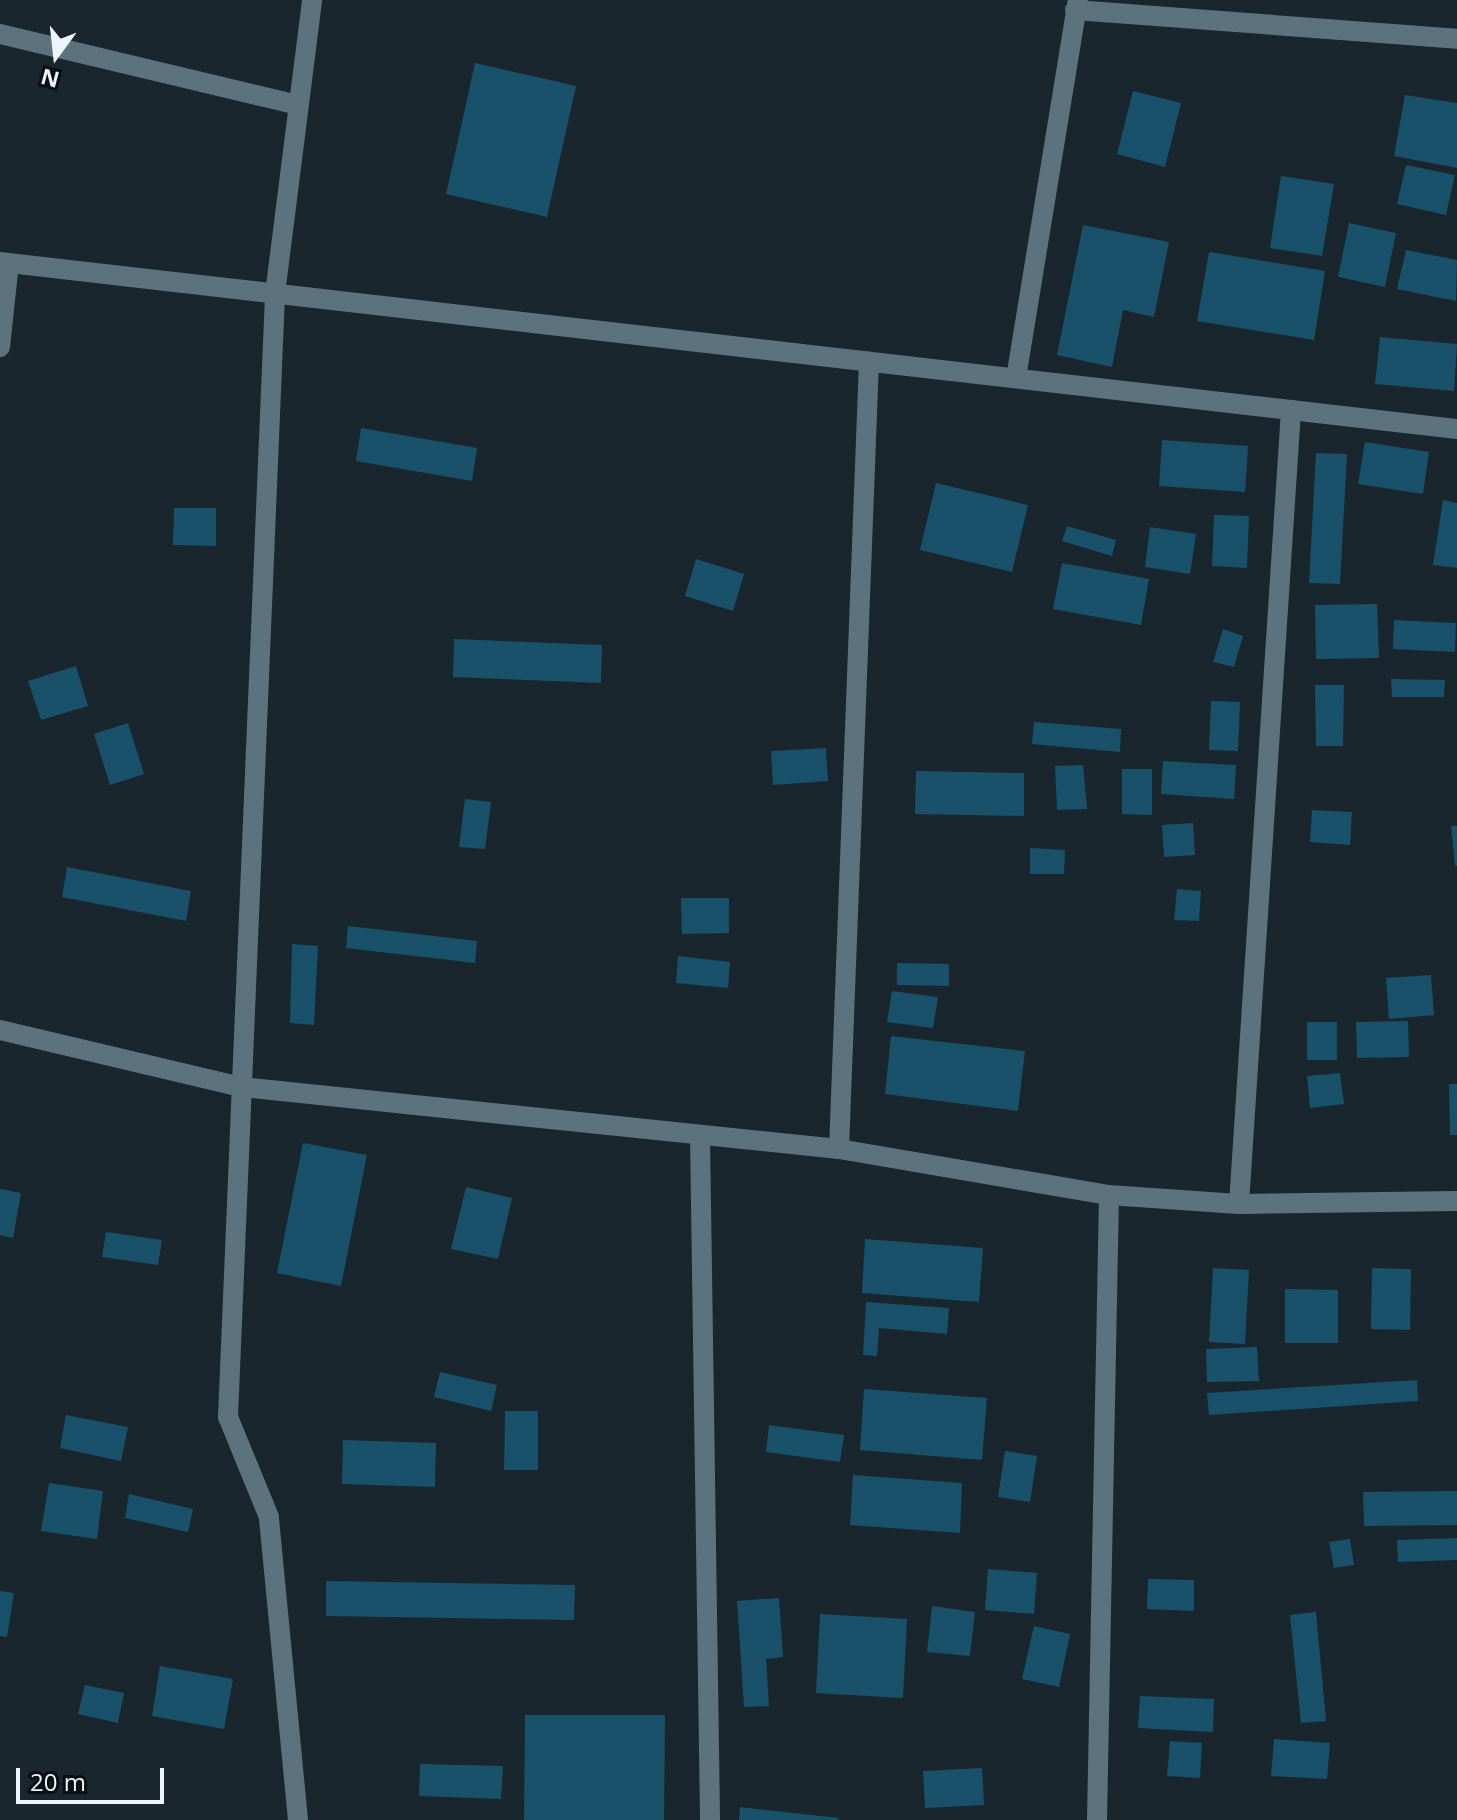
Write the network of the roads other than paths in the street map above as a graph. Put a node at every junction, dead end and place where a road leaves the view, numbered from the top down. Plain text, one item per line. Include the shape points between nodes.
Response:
1 (312, 0) edge
2 (1076, 5) edge
3 (0, 34) edge
4 (1457, 39) edge
5 (299, 105) junction
6 (5, 263) edge
7 (275, 294) junction
8 (0, 347) edge
9 (869, 362) junction
10 (1016, 378) junction
11 (1291, 410) junction
12 (1457, 429) edge
13 (0, 1030) edge
14 (242, 1087) junction
15 (700, 1135) junction
16 (839, 1149) junction
17 (1109, 1195) junction
18 (1457, 1201) edge
19 (1239, 1204) junction
20 (298, 1820) edge
21 (710, 1820) edge
22 (1097, 1820) edge

1 - 5 street
2 - 4 street
2 - 10 street
3 - 5 street
5 - 7 street
6 - 7 street
6 - 8 street
7 - 9 street
7 - 14 street
9 - 10 street
9 - 16 street
10 - 11 street
11 - 12 street
11 - 19 street
13 - 14 street
14 - 15 street
14 - 20 street via 228,1417 269,1517
15 - 16 street
15 - 21 street
16 - 17 street
17 - 19 street
17 - 22 street
18 - 19 street

